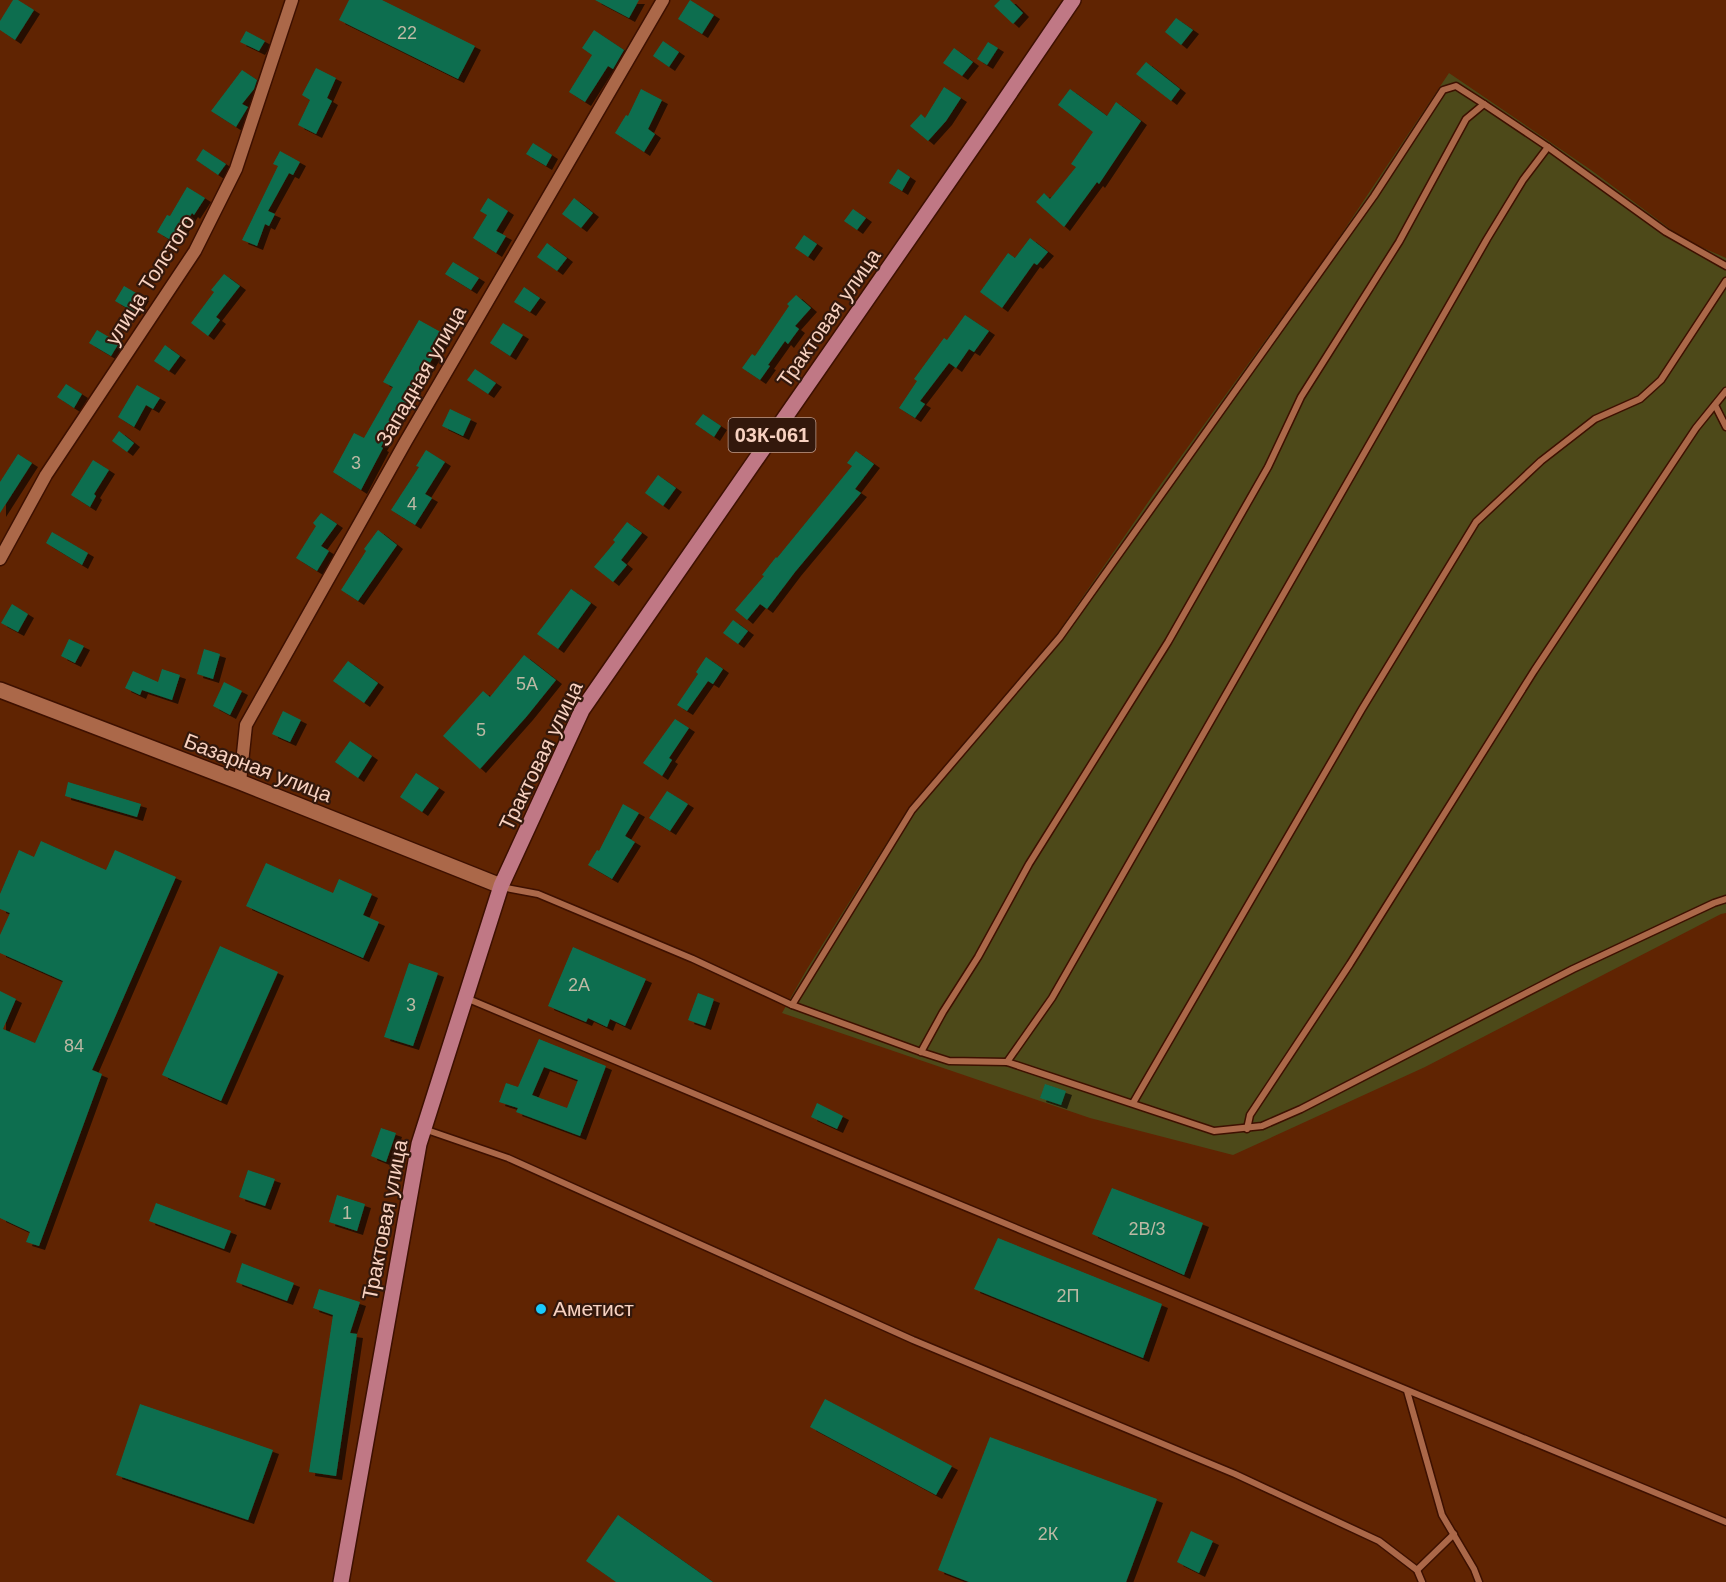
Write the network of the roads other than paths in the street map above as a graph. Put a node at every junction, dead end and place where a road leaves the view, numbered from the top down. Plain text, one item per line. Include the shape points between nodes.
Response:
1 (292, 0) edge
2 (663, 0) edge
3 (1073, 0) edge
4 (1484, 104) junction
5 (1548, 147) junction
6 (1726, 266) edge
7 (1726, 281) edge
8 (1726, 391) edge
9 (1715, 405) junction
10 (1726, 427) edge
11 (0, 559) edge
12 (0, 690) edge
13 (240, 782) junction
14 (501, 886) junction
15 (1726, 899) edge
16 (465, 997) junction
17 (792, 1005) junction
18 (921, 1053) junction
19 (1006, 1062) junction
20 (1133, 1102) junction
21 (1246, 1128) junction
22 (424, 1129) junction
23 (1407, 1391) junction
24 (1726, 1522) edge
25 (1454, 1534) junction
26 (1417, 1570) junction
27 (341, 1582) edge
28 (1422, 1582) edge
29 (1479, 1582) edge

1 - 11 street, улица Толстого via 236,169 195,251 46,475
2 - 13 street, Западная улица via 246,725
3 - 14 main road, Трактовая улица / 03К-061 via 588,702
4 - 5 lane
4 - 17 lane via 1456,86 1443,90 1374,196 1060,637 912,810
4 - 18 lane via 1466,119 1399,242 1301,397 1268,467 1168,642 1029,864
5 - 6 lane via 1666,232
5 - 19 lane via 1487,239 1052,998
7 - 20 lane via 1661,380 1640,399 1595,419 1541,461 1476,522
8 - 9 lane
9 - 10 lane
9 - 21 lane via 1534,671 1250,1115
12 - 13 street, Базарная улица
13 - 14 street, Базарная улица
14 - 16 main road, Трактовая улица
14 - 17 lane via 538,894
15 - 21 lane via 1573,969 1301,1109 1262,1126
16 - 22 main road, Трактовая улица
16 - 23 lane
17 - 18 lane
18 - 19 lane via 949,1061
19 - 20 lane
20 - 21 lane via 1214,1131
22 - 26 lane via 508,1158 913,1340 1234,1474 1379,1540
22 - 27 main road, Трактовая улица
23 - 24 lane
23 - 25 lane via 1442,1515
25 - 26 lane
25 - 29 lane
26 - 28 lane

